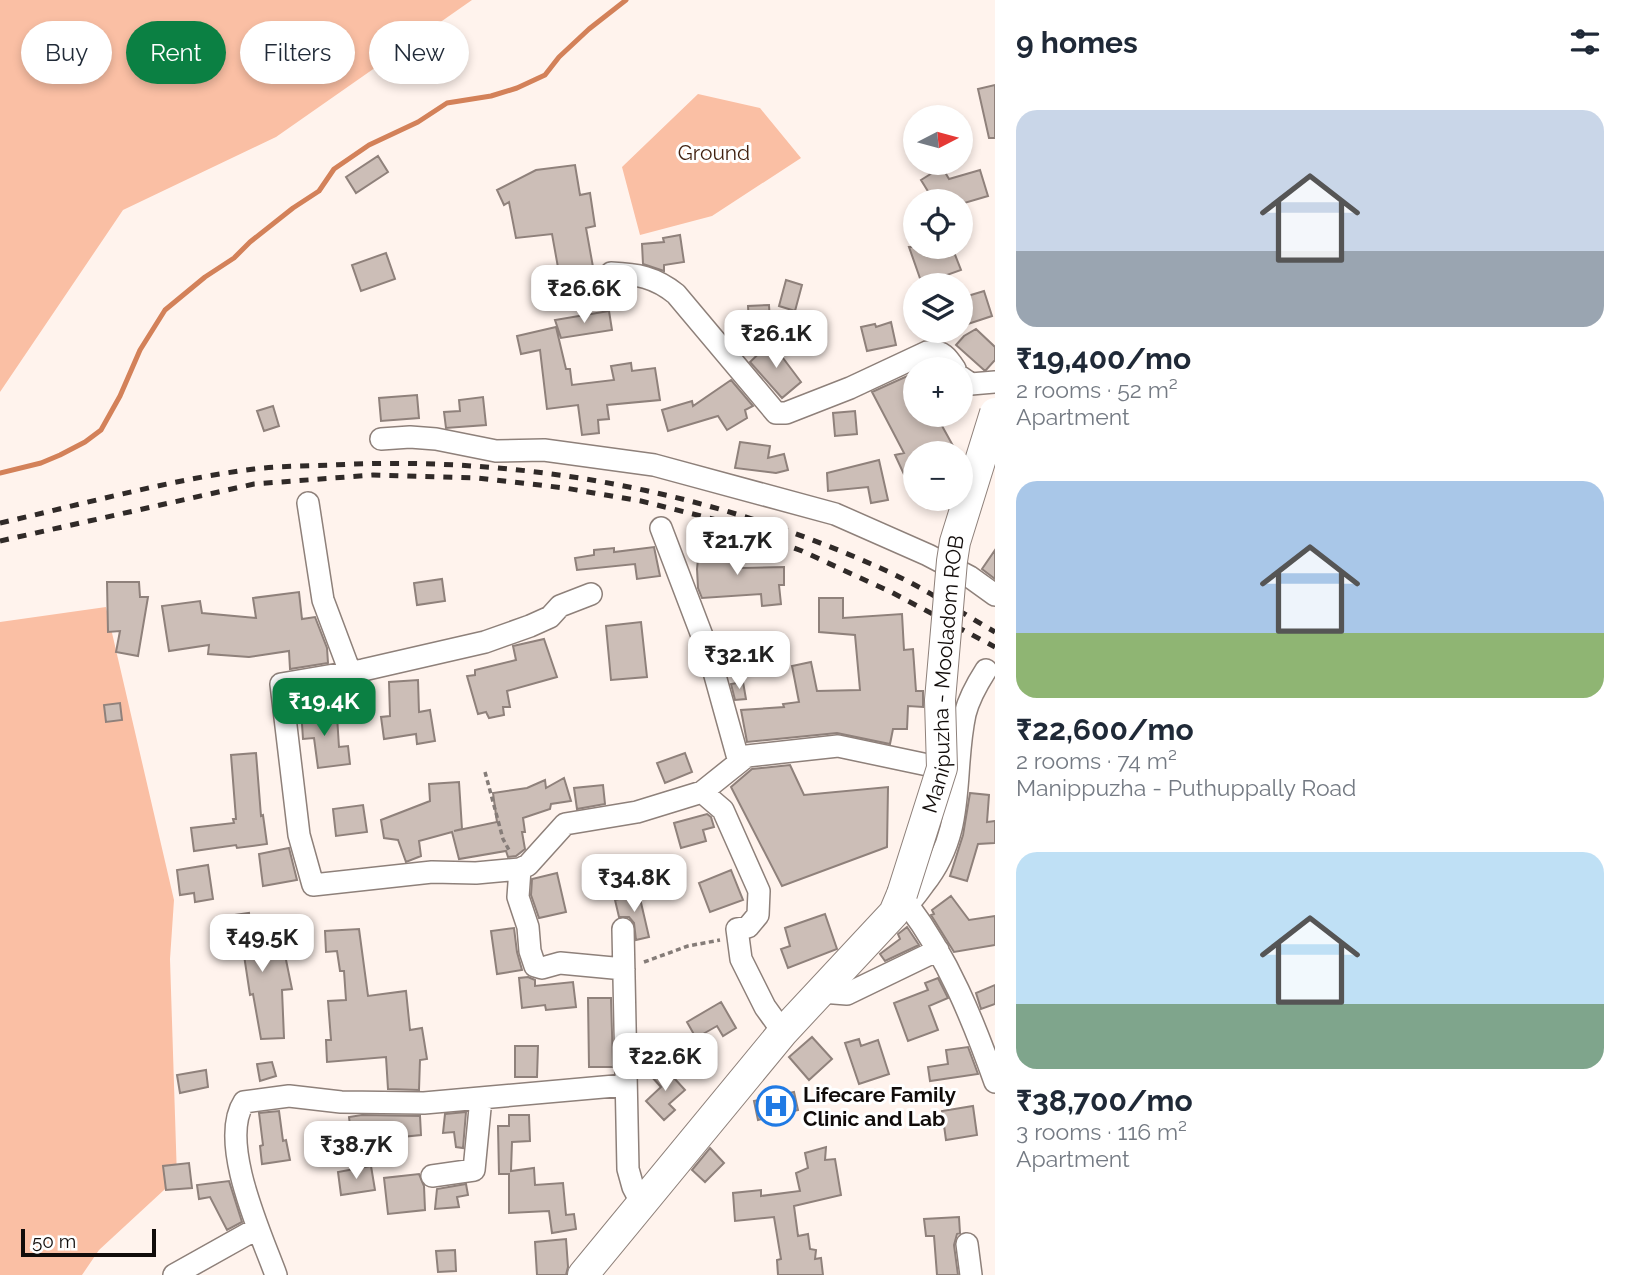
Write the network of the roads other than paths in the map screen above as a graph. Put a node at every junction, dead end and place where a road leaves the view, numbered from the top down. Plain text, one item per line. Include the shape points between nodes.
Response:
1 (611, 273) dead end
2 (916, 357) edge
3 (947, 357) edge
4 (903, 363) edge
5 (995, 382) edge
6 (973, 384) edge
7 (995, 413) edge
8 (381, 439) dead end
9 (308, 503) dead end
10 (660, 528) dead end
11 (591, 594) dead end
12 (995, 595) edge
13 (986, 670) dead end
14 (350, 672) junction
15 (739, 762) junction
16 (942, 768) junction
17 (702, 792) junction
18 (520, 869) junction
19 (901, 904) junction
20 (624, 929) dead end
21 (938, 950) junction
22 (624, 966) junction
23 (821, 992) junction
24 (783, 1032) junction
25 (995, 1082) edge
26 (626, 1085) junction
27 (481, 1098) junction
28 (432, 1176) dead end
29 (641, 1202) junction
30 (258, 1228) junction
31 (967, 1244) dead end
32 (174, 1275) edge
33 (276, 1275) edge
34 (583, 1275) edge
35 (971, 1275) edge

1 - 4 street via 656,279 676,294 776,413 850,388
2 - 3 street via 933,351
5 - 6 street
7 - 16 main road, Manipuzha - Mooladom ROB, bridge via 952,561 940,700
8 - 12 street via 436,439 490,450 544,450 654,464 835,514 928,555
9 - 14 street via 323,600
10 - 15 street via 709,654
11 - 14 street via 560,606 550,617 485,642
13 - 19 street via 964,717 954,822 931,876
14 - 18 street via 281,684 299,835 313,885
15 - 16 street via 747,756 838,746
15 - 17 street
16 - 19 main road, Manipuzha - Mooladom ROB, bridge
17 - 18 street via 637,812 565,824
17 - 24 street via 723,810 759,891 758,915 748,927 737,929 741,959
18 - 22 street via 518,897 535,966
19 - 21 street via 929,933
19 - 23 main road
20 - 22 street
21 - 23 street via 847,994
21 - 25 street via 975,1023
22 - 26 street
23 - 24 main road
24 - 29 main road
26 - 27 street
26 - 29 street via 628,1168
27 - 28 street via 474,1170
27 - 30 street via 425,1103 289,1096 244,1102 236,1125 237,1155
29 - 34 main road
30 - 32 street
30 - 33 street
31 - 35 street

